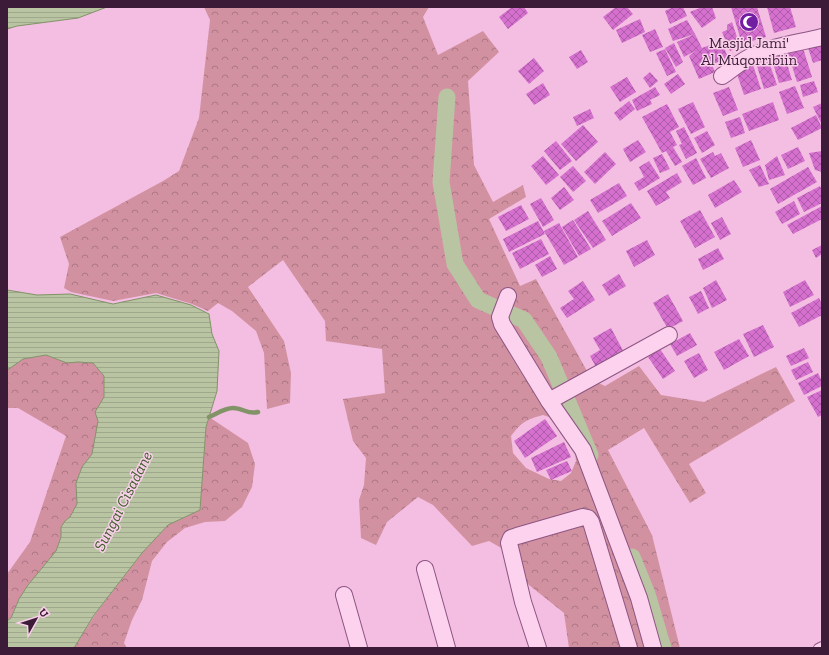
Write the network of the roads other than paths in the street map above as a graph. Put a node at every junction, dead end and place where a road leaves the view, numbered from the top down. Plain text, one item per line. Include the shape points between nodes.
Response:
1 (822, 37) edge
2 (722, 76) dead end
3 (508, 296) dead end
4 (669, 335) dead end
5 (552, 399) junction
6 (425, 569) dead end
7 (344, 595) dead end
8 (822, 646) edge
9 (359, 648) edge
10 (447, 648) edge
11 (538, 648) edge
12 (629, 648) edge
13 (653, 648) edge
14 (818, 648) edge

1 - 2 street via 758,54
3 - 5 street via 500,317 502,324
4 - 5 street
5 - 13 street via 584,452 639,598
6 - 10 street
7 - 9 street
8 - 14 lane
11 - 12 street via 523,602 509,544 511,538 583,517 591,522

